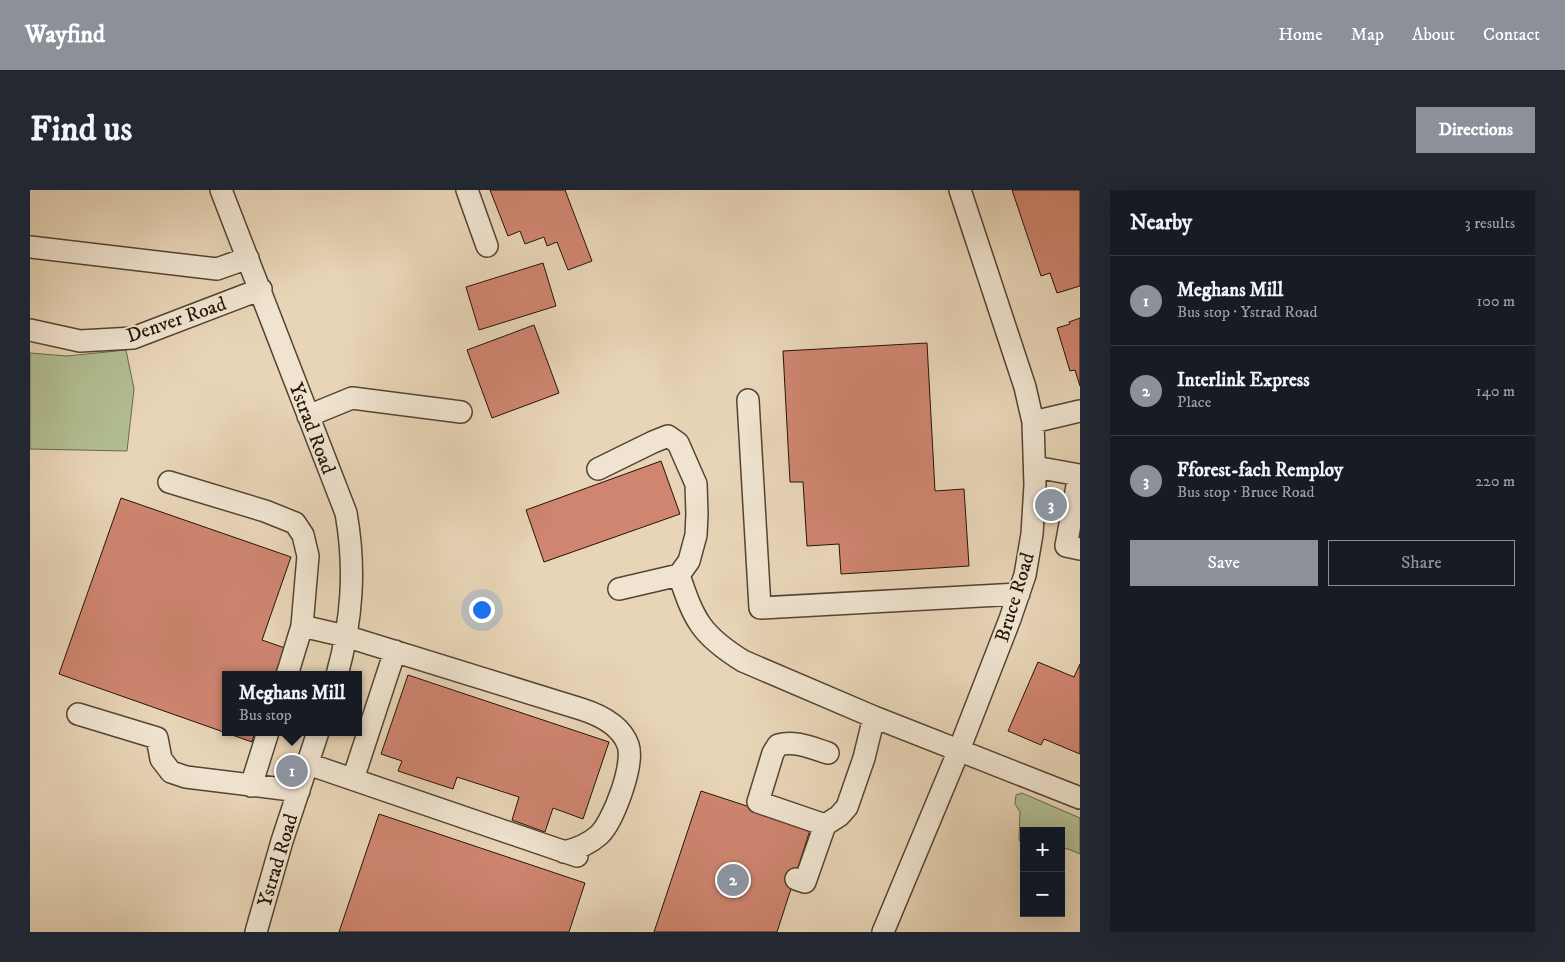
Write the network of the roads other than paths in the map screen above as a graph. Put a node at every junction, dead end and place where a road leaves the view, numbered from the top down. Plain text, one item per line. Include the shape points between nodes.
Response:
1 (222, 190) edge
2 (467, 190) edge
3 (960, 190) edge
4 (487, 246) dead end
5 (30, 247) edge
6 (248, 258) junction
7 (260, 289) junction
8 (30, 330) edge
9 (748, 400) dead end
10 (1080, 411) edge
11 (461, 412) dead end
12 (308, 416) junction
13 (1033, 422) junction
14 (1035, 467) junction
15 (598, 469) dead end
16 (169, 482) dead end
17 (1080, 549) edge
18 (678, 575) junction
19 (619, 589) dead end
20 (1019, 594) junction
21 (302, 626) junction
22 (345, 636) junction
23 (395, 651) junction
24 (288, 671) edge
25 (338, 671) edge
26 (78, 714) dead end
27 (874, 717) junction
28 (267, 736) edge
29 (317, 736) edge
30 (960, 750) junction
31 (828, 753) dead end
32 (308, 764) junction
33 (353, 779) junction
34 (251, 786) junction
35 (298, 792) junction
36 (1080, 798) edge
37 (825, 825) junction
38 (564, 852) junction
39 (586, 859) dead end
40 (796, 879) dead end
41 (256, 932) edge
42 (883, 932) edge

1 - 6 street, Ystrad Road
2 - 4 street
3 - 13 street, Bruce Road via 1025,387
5 - 6 street via 217,269
6 - 7 street, Ystrad Road
7 - 8 street, Denver Road via 133,338 80,341
7 - 12 street, Ystrad Road
9 - 20 street via 760,608
10 - 13 street
11 - 12 street via 352,398
12 - 22 street, Ystrad Road via 346,513 353,582
13 - 14 street, Bruce Road
14 - 17 street via 1078,475 1066,546
14 - 20 street, Bruce Road via 1032,534
15 - 18 street via 668,436 678,443 696,484 697,514 689,561
16 - 21 street via 295,523 303,535 308,556
18 - 19 street
18 - 27 street via 698,623 725,650 743,661
20 - 30 street, Bruce Road
21 - 22 street
21 - 24 street
22 - 23 street
22 - 25 street, Ystrad Road
23 - 33 street
23 - 38 street via 592,712 620,731 628,746 629,767 608,824 589,842
26 - 34 street via 157,738 161,759 170,772
27 - 30 street
27 - 37 street via 847,807
28 - 34 street
29 - 32 street, Ystrad Road
30 - 36 street
30 - 42 street, Bruce Road
31 - 37 street via 788,742 778,745 758,802
32 - 33 street
32 - 35 street, Ystrad Road
33 - 38 street
34 - 35 street
35 - 41 street, Ystrad Road
37 - 40 street via 805,882
38 - 39 street

